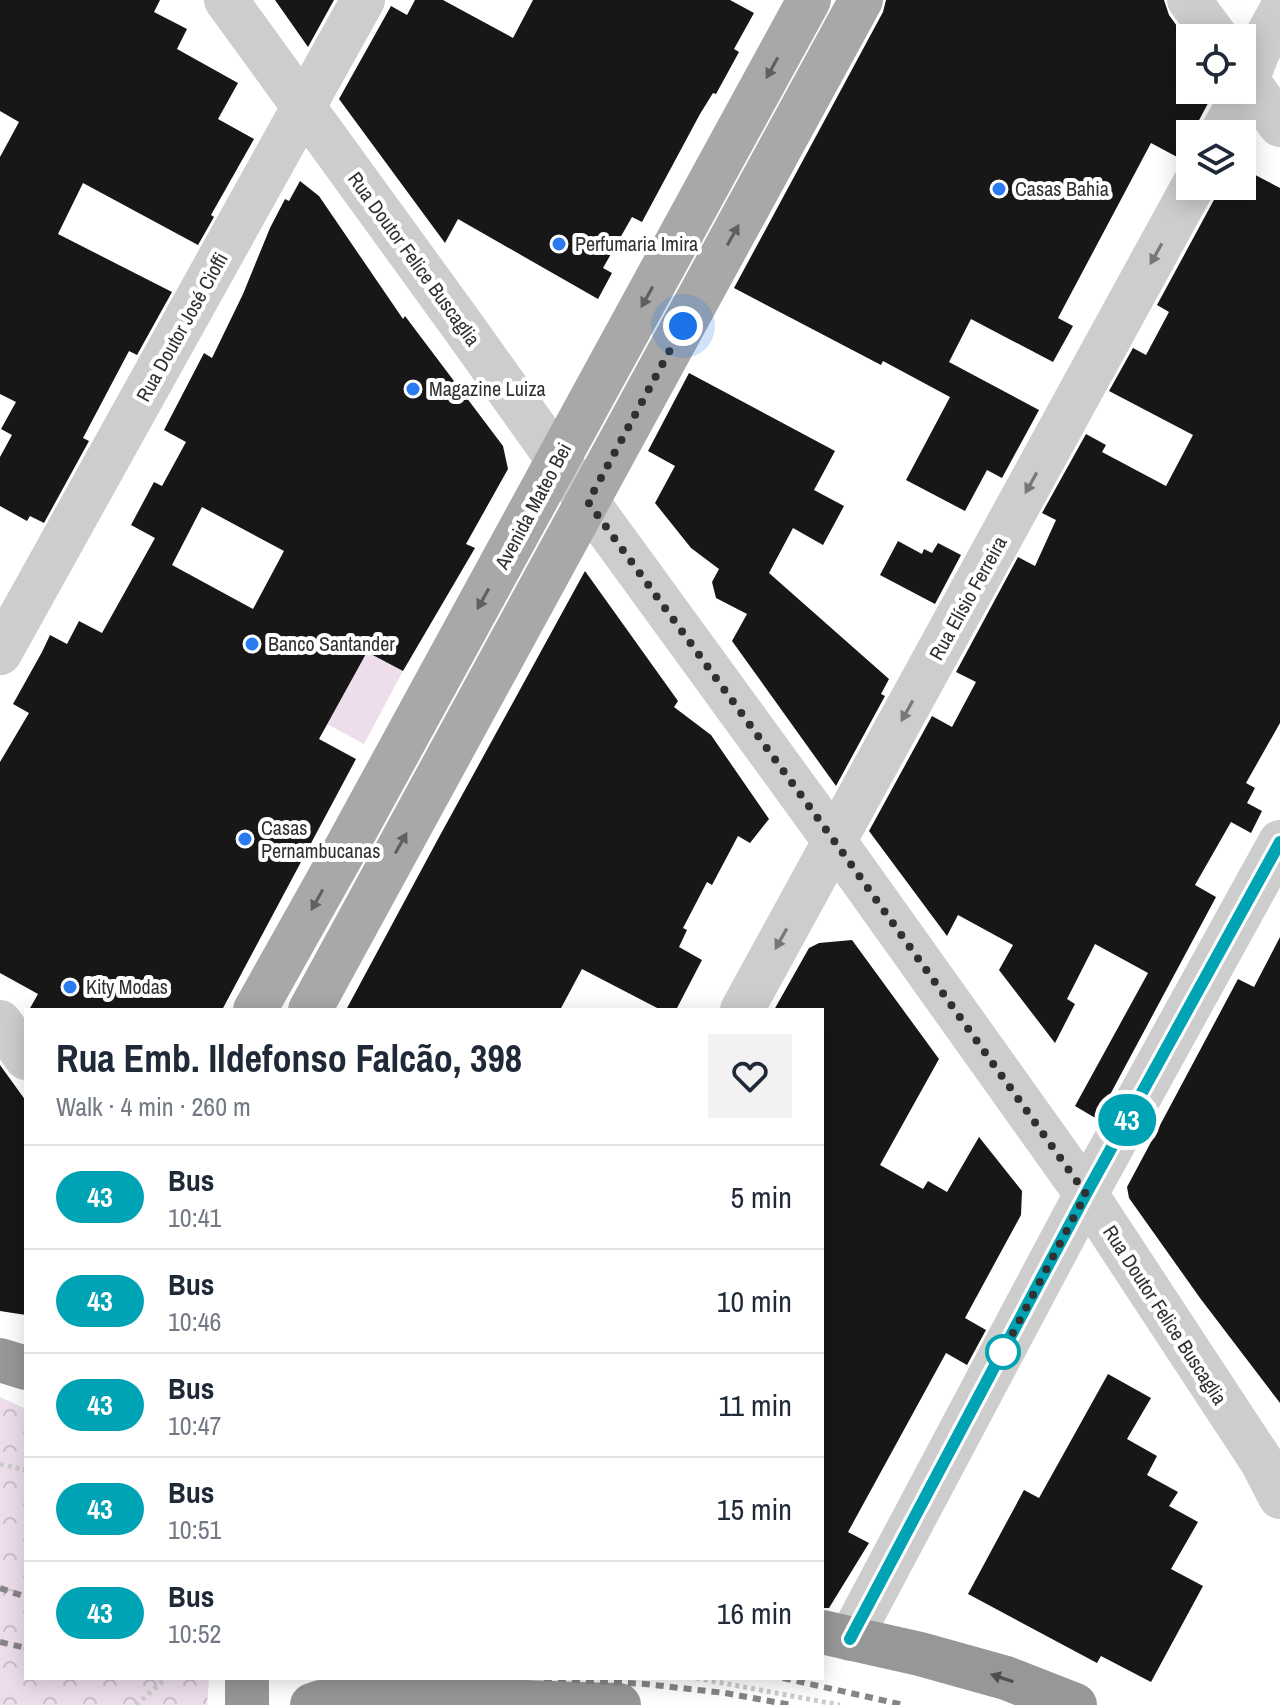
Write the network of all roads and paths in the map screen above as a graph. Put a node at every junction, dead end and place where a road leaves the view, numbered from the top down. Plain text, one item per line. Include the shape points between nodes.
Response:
1 (226, 0) edge
2 (363, 0) edge
3 (809, 0) edge
4 (861, 0) edge
5 (1189, 0) edge
6 (1280, 12) edge
7 (1207, 24) edge
8 (1256, 55) edge
9 (1256, 92) edge
10 (304, 109) junction
11 (1280, 125) edge
12 (1185, 200) edge
13 (558, 461) junction
14 (588, 502) junction
15 (0, 653) edge
16 (835, 842) junction
17 (1280, 842) edge
18 (256, 1008) edge
19 (311, 1008) edge
20 (743, 1008) edge
21 (0, 1022) edge
22 (24, 1055) edge
23 (1086, 1194) junction
24 (24, 1351) edge
25 (0, 1360) edge
26 (24, 1367) edge
27 (0, 1464) edge
28 (24, 1470) edge
29 (1274, 1480) edge
30 (836, 1636) edge
31 (164, 1680) edge
32 (247, 1680) edge
33 (707, 1680) edge
34 (136, 1705) edge
35 (247, 1705) edge
36 (312, 1705) edge
37 (619, 1705) edge
38 (840, 1705) edge
39 (1075, 1705) edge

1 - 10 street, Rua Doutor Felice Buscaglia
2 - 10 street, Rua Doutor José Cioffi
3 -> 13 main road, Avenida Mateo Bei
14 -> 4 main road
5 - 7 street
6 - 8 street
9 - 11 street
10 - 13 street, Rua Doutor Felice Buscaglia
10 - 15 street, Rua Doutor José Cioffi
12 -> 16 street, Rua Elísio Ferreira
13 - 14 street, Rua Doutor Felice Buscaglia
13 -> 18 main road, Avenida Mateo Bei
14 - 16 street, Rua Doutor Felice Buscaglia
19 -> 14 main road
16 -> 20 street, Rua Elísio Ferreira
16 - 23 street, Rua Doutor Felice Buscaglia
17 - 23 street
21 - 22 street
23 - 29 street, Rua Doutor Felice Buscaglia
23 - 30 street
24 - 25 main road
25 - 26 highway
27 - 28 path
39 -> 30 highway via 1006,1678
31 - 34 path
32 - 35 highway
33 - 38 path
36 - 37 highway via 355,1697

